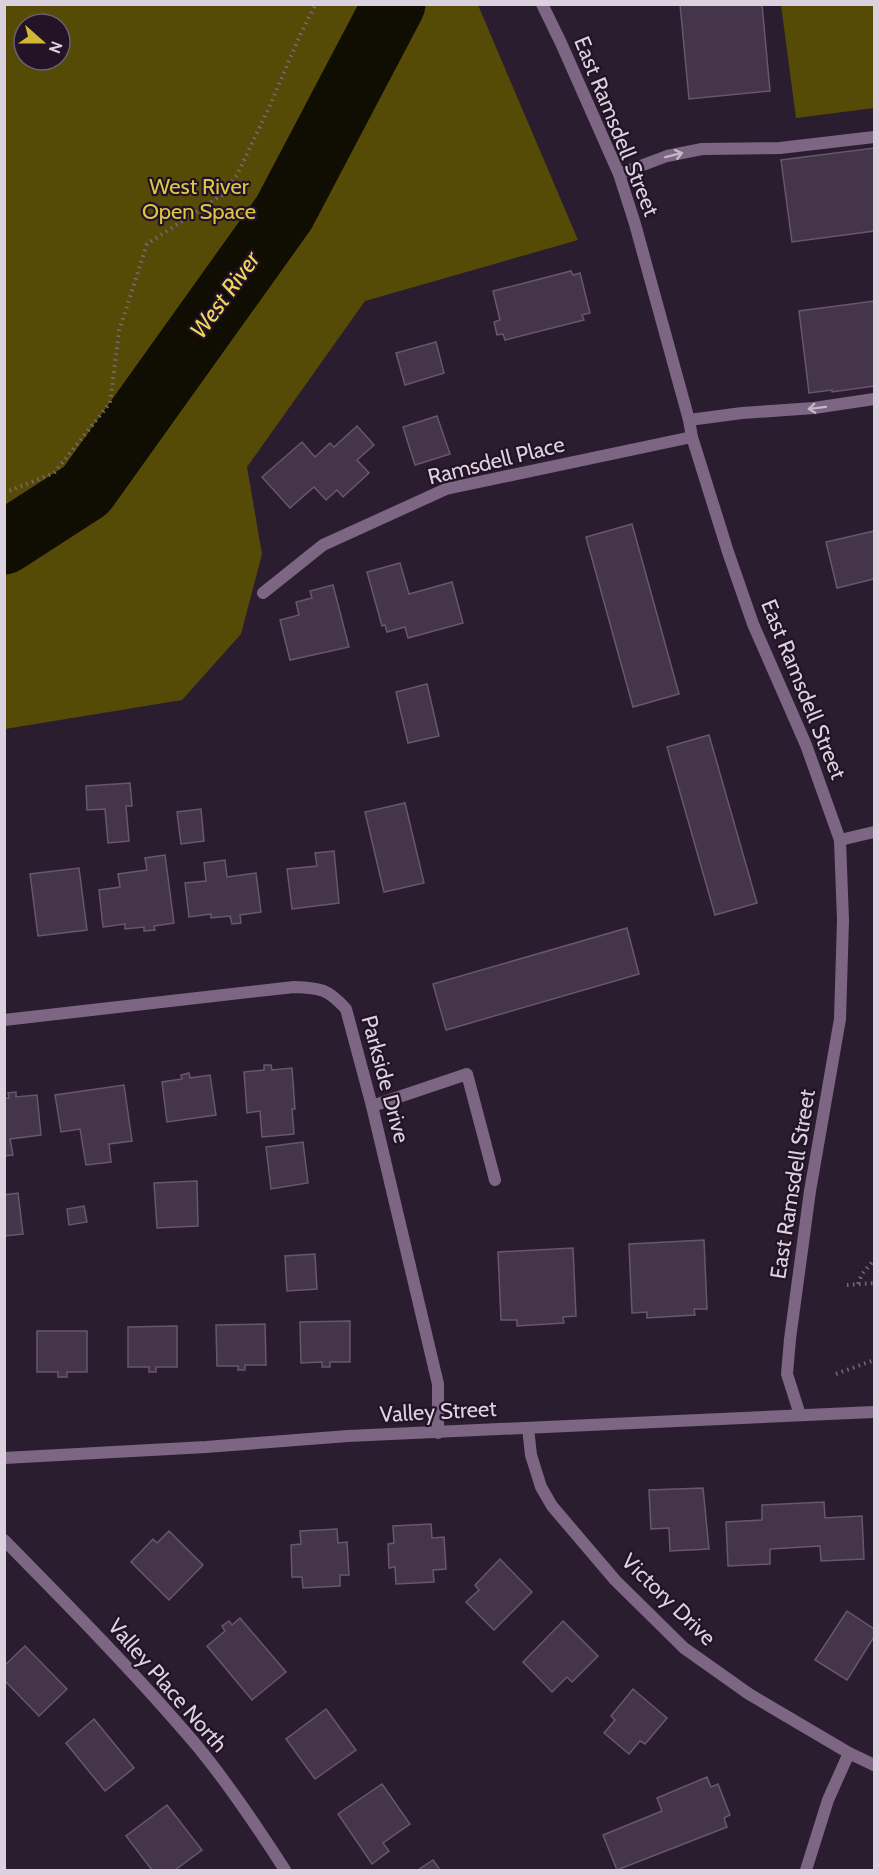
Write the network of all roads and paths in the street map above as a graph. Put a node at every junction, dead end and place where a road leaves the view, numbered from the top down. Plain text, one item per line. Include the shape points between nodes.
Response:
1 (316, 4) edge
2 (542, 4) edge
3 (874, 137) edge
4 (619, 174) junction
5 (874, 399) edge
6 (689, 420) junction
7 (692, 437) junction
8 (4, 493) edge
9 (263, 593) dead end
10 (874, 832) edge
11 (840, 840) junction
12 (4, 1020) edge
13 (372, 1106) junction
14 (495, 1180) dead end
15 (874, 1260) edge
16 (874, 1283) edge
17 (858, 1284) junction
18 (847, 1285) dead end
19 (874, 1360) edge
20 (836, 1374) dead end
21 (874, 1412) edge
22 (800, 1415) junction
23 (528, 1428) junction
24 (438, 1433) junction
25 (4, 1458) edge
26 (4, 1540) edge
27 (849, 1754) junction
28 (874, 1765) edge
29 (285, 1870) edge
30 (806, 1870) edge

1 - 8 path via 237,175 222,195 147,244 119,331 110,403 54,473
2 - 4 street, East Ramsdell Street
4 -> 3 street via 667,156 702,149 780,148
4 - 6 street, East Ramsdell Street
5 -> 6 street
6 - 7 street, East Ramsdell Street
7 - 9 street, Ramsdell Place via 446,489 323,545
7 - 11 street, East Ramsdell Street via 753,624 806,745
10 - 11 street
11 - 22 street, East Ramsdell Street via 840,1019 810,1191 787,1374
12 - 13 street, Parkside Drive via 294,987 318,988 346,1009
13 - 14 street via 468,1074
13 - 24 street, Parkside Drive via 438,1384
15 - 17 path
16 - 17 path
17 - 18 path
19 - 20 path
21 - 22 street, Valley Street
22 - 23 street, Valley Street
23 - 24 street, Valley Street
23 - 27 street, Victory Drive via 541,1487 552,1506 615,1580 684,1648 749,1694
24 - 25 street, Valley Street
26 - 29 street, Valley Place North via 110,1649 199,1749
27 - 28 street, Victory Drive
27 - 30 street via 828,1800

